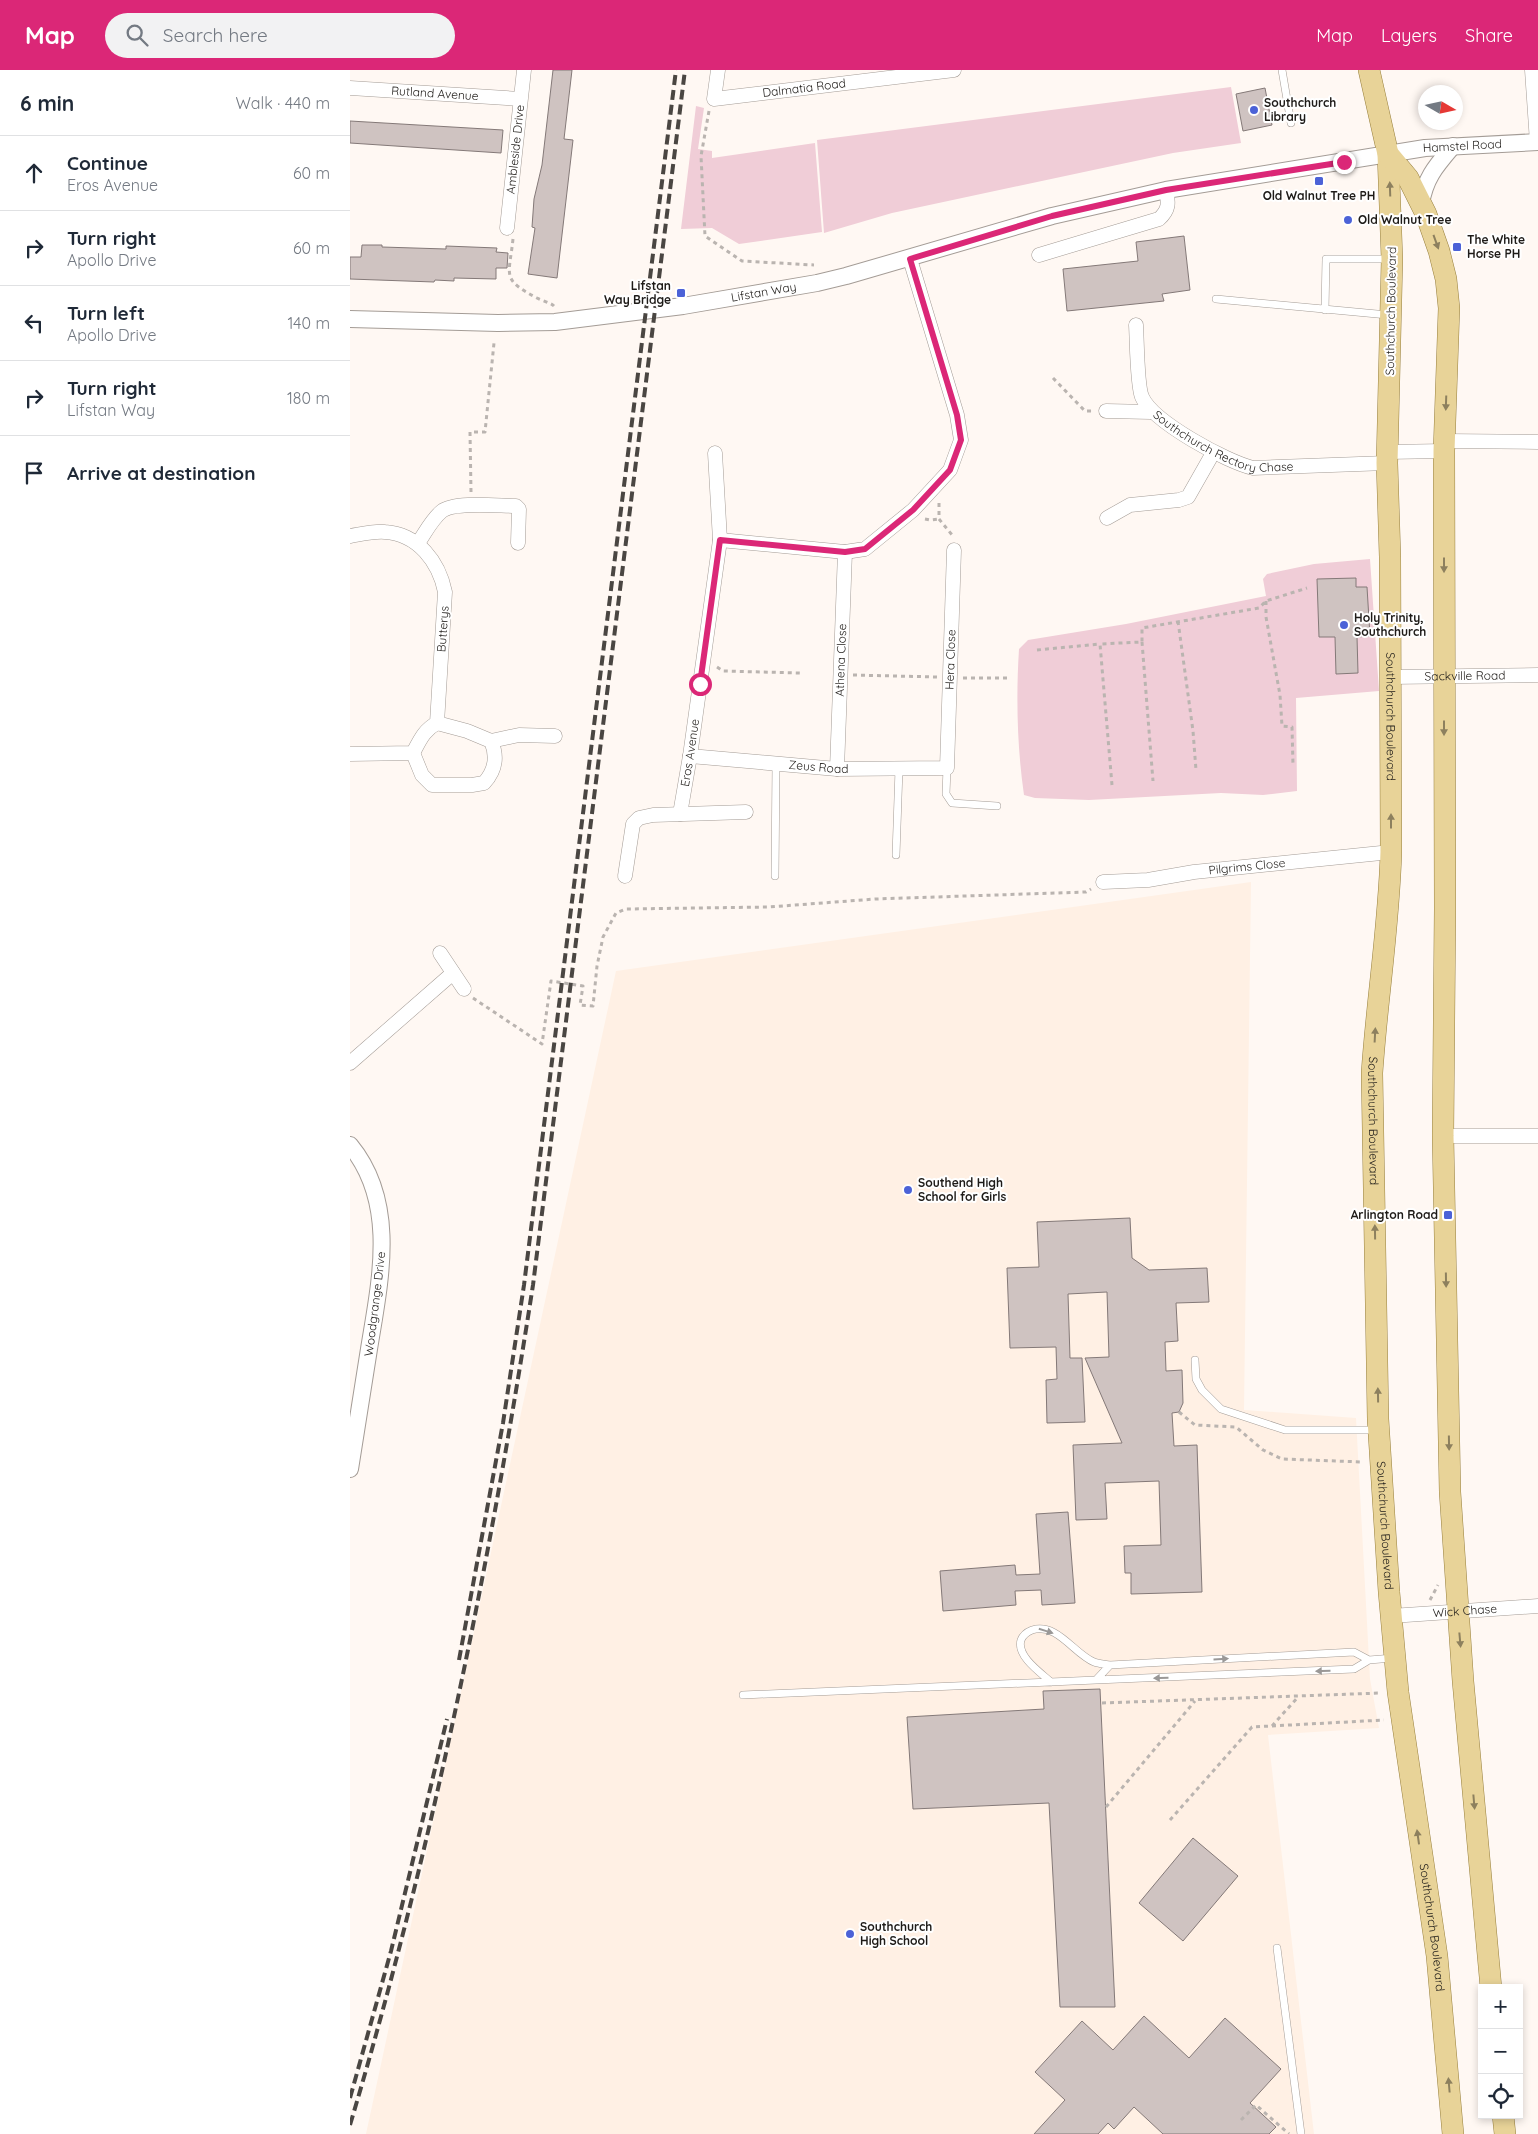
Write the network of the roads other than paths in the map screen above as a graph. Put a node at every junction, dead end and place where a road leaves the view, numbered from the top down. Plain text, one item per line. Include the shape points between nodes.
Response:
1 (524, 70) edge
2 (718, 70) edge
3 (954, 70) edge
4 (1282, 70) edge
5 (1369, 70) edge
6 (1532, 70) edge
7 (350, 88) edge
8 (520, 99) junction
9 (1291, 123) dead end
10 (1538, 142) edge
11 (1453, 146) junction
12 (1388, 154) junction
13 (1166, 190) junction
14 (1421, 204) junction
15 (507, 228) road end
16 (1039, 255) dead end
17 (910, 259) junction
18 (1392, 259) junction
19 (1216, 299) dead end
20 (1325, 310) junction
21 (1391, 316) junction
22 (350, 319) edge
23 (1136, 324) dead end
24 (1106, 410) road end
25 (1151, 412) junction
26 (1538, 442) edge
27 (1444, 446) junction
28 (715, 453) dead end
29 (1213, 453) junction
30 (1387, 457) junction
31 (1107, 518) dead end
32 (350, 536) edge
33 (720, 540) junction
34 (418, 543) junction
35 (518, 543) dead end
36 (954, 550) road end
37 (845, 552) junction
38 (1443, 675) junction
39 (1538, 675) edge
40 (1391, 677) junction
41 (437, 723) junction
42 (555, 736) dead end
43 (491, 742) junction
44 (413, 752) junction
45 (350, 754) edge
46 (690, 756) junction
47 (776, 764) junction
48 (899, 768) junction
49 (947, 768) junction
50 (837, 769) junction
51 (997, 806) dead end
52 (746, 812) dead end
53 (680, 814) junction
54 (1391, 852) junction
55 (896, 855) dead end
56 (625, 876) dead end
57 (775, 876) dead end
58 (1103, 882) road end
59 (440, 953) dead end
60 (453, 973) junction
61 (464, 989) road end
62 (350, 1063) edge
63 (1443, 1136) junction
64 (1538, 1136) edge
65 (350, 1145) edge
66 (1195, 1360) dead end
67 (1379, 1430) junction
68 (350, 1469) edge
69 (1538, 1606) edge
70 (1457, 1611) junction
71 (1391, 1616) junction
72 (1396, 1658) junction
73 (1369, 1660) junction
74 (1110, 1665) junction
75 (1096, 1680) junction
76 (1051, 1682) junction
77 (743, 1695) dead end
78 (1277, 1948) dead end
79 (1490, 1984) edge
80 (1503, 2119) edge
81 (1301, 2134) edge
82 (1453, 2134) edge
83 (1505, 2134) edge

1 - 8 street, Ambleside Drive
2 - 3 street, Dalmatia Road via 714,99
4 - 9 lane
5 - 12 main road, Southchurch Boulevard
6 - 10 street
7 - 8 street, Rutland Avenue
8 - 15 street, Ambleside Drive
10 - 11 street, Hamstel Road
11 - 12 street, Hamstel Road
11 - 14 street via 1424,186
12 - 13 street, Lifstan Way
12 - 14 main road via 1408,178
18 -> 12 main road, Southchurch Boulevard
13 - 16 street via 1166,213 1159,219
13 - 17 street, Lifstan Way via 1052,216
14 -> 27 main road via 1439,251 1449,308
17 - 22 street, Lifstan Way via 817,283 683,306 555,322
17 - 37 street via 957,415 961,440 950,470 913,510 865,549
18 - 20 lane via 1326,259
18 - 21 main road, Southchurch Boulevard
19 - 20 lane
20 - 21 lane
21 - 30 main road, Southchurch Boulevard
23 - 25 street, Southchurch Rectory Chase via 1141,396
24 - 25 street
25 - 29 street, Southchurch Rectory Chase
26 - 27 street, Southchurch Rectory Chase
27 - 30 street, Southchurch Rectory Chase
27 -> 38 main road
28 - 33 street, Eros Avenue
29 - 30 street, Southchurch Rectory Chase via 1253,468
29 - 31 street via 1188,497 1130,505
30 - 40 main road, Southchurch Boulevard
32 - 34 street, Butterys via 386,532 403,535
33 - 37 street
33 - 46 street, Eros Avenue
34 - 35 street via 440,512 471,506 516,506 519,509
34 - 41 street, Butterys via 433,560 446,592
36 - 49 street, Hera Close
37 - 50 street, Athena Close
38 - 39 street, Sackville Road
38 - 40 street, Sackville Road
38 -> 63 main road
54 -> 40 main road, Southchurch Boulevard
41 - 43 street
41 - 44 street via 421,736
42 - 43 street via 518,735
43 - 44 street via 495,750 495,765 484,783 472,785 432,785 422,775
44 - 45 street
46 - 47 street, Zeus Road
46 - 53 street, Eros Avenue
47 - 50 street, Zeus Road
47 - 57 lane
48 - 49 street, Zeus Road
48 - 50 street, Zeus Road
48 - 55 lane
49 - 51 lane via 946,794 952,803
52 - 53 street
53 - 56 street via 639,818 633,824
54 - 58 street, Pilgrims Close via 1194,872 1148,880
67 -> 54 main road, Southchurch Boulevard via 1372,1073 1390,899
59 - 60 street
60 - 61 street
60 - 62 street
63 - 64 street
63 -> 70 main road via 1450,1492
65 - 68 street, Woodgrange Drive via 375,1189 382,1245 379,1286
66 - 67 lane via 1196,1379 1221,1409 1285,1430
67 - 71 main road, Southchurch Boulevard
69 - 70 street, Wick Chase
70 - 71 street, Wick Chase
70 -> 79 main road
71 - 72 main road, Southchurch Boulevard
72 - 73 lane
82 -> 72 main road, Southchurch Boulevard via 1437,1956 1398,1692
74 -> 73 lane via 1354,1652
73 -> 75 lane via 1354,1669
74 - 75 lane
76 -> 74 lane via 1020,1647 1028,1632 1038,1628 1049,1630 1094,1662
75 - 76 lane
76 - 77 lane
78 - 81 lane
80 - 83 main road

